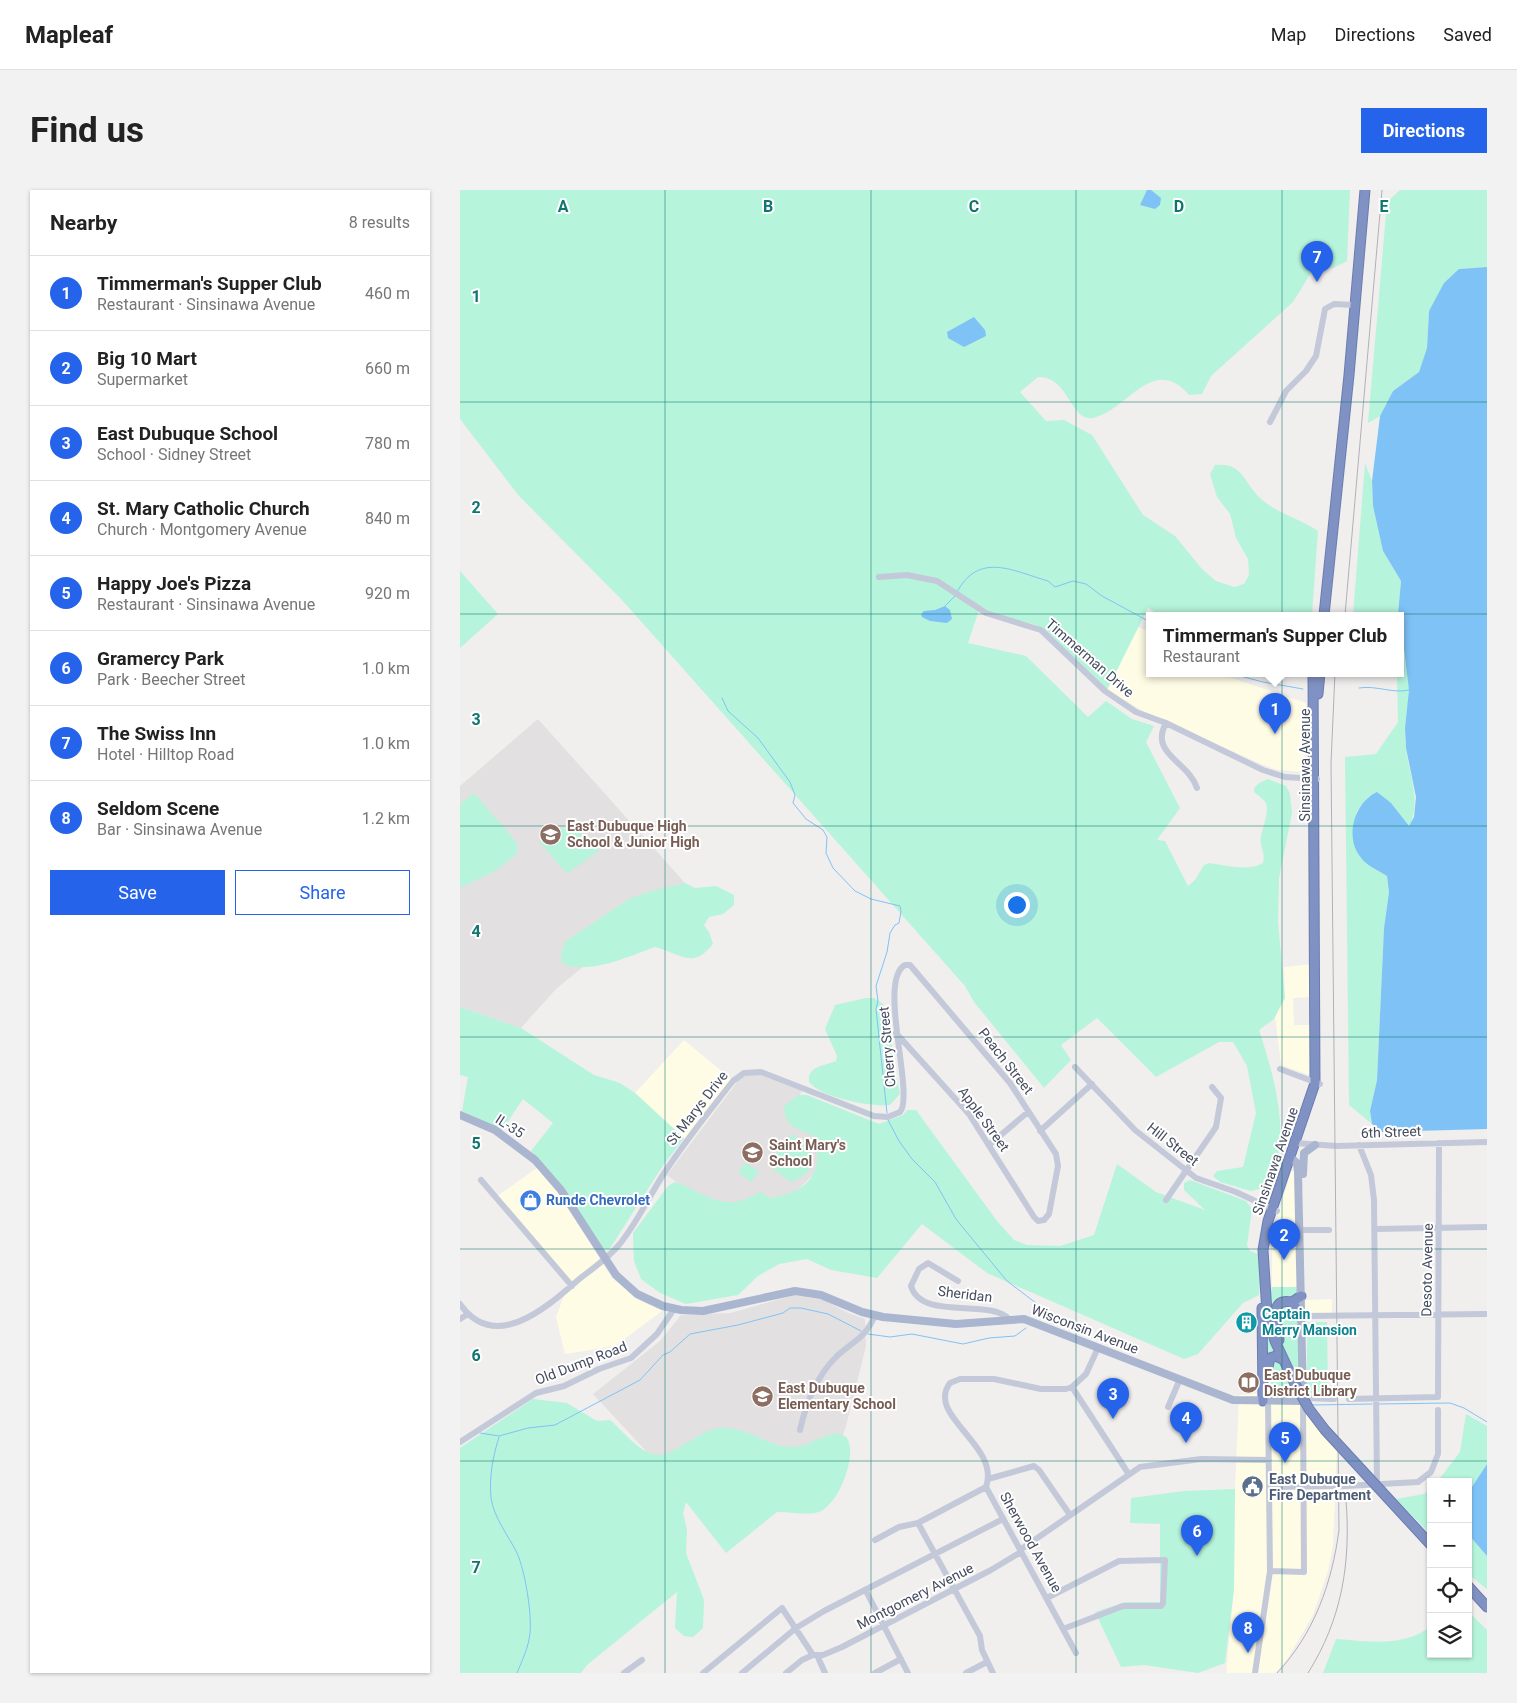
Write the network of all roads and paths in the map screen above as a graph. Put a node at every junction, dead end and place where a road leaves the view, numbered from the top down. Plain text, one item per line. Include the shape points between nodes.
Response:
1 (1358, 190) edge
2 (1364, 190) edge
3 (1351, 305) junction
4 (1270, 422) dead end
5 (878, 576) dead end
6 (1318, 612) edge
7 (1324, 612) edge
8 (1313, 677) edge
9 (1320, 677) edge
10 (1166, 723) junction
11 (1315, 779) junction
12 (1197, 788) dead end
13 (903, 965) joint
14 (896, 1033) junction
15 (1075, 1067) dead end
16 (1280, 1069) dead end
17 (1317, 1083) junction
18 (1092, 1084) junction
19 (1212, 1087) dead end
20 (1028, 1112) junction
21 (460, 1115) edge
22 (884, 1117) joint
23 (1040, 1131) junction
24 (1487, 1142) edge
25 (1297, 1143) junction
26 (1439, 1143) junction
27 (1315, 1144) junction
28 (1359, 1145) junction
29 (989, 1146) junction
30 (1292, 1158) junction
31 (541, 1166) joint
32 (1187, 1170) junction
33 (481, 1180) dead end
34 (1299, 1190) junction
35 (1166, 1200) dead end
36 (1274, 1210) junction
37 (1046, 1219) joint
38 (1487, 1227) edge
39 (1440, 1228) junction
40 (1375, 1229) junction
41 (1300, 1230) junction
42 (1329, 1230) dead end
43 (604, 1259) junction
44 (1264, 1270) junction
45 (958, 1281) dead end
46 (572, 1286) junction
47 (1301, 1296) junction
48 (1292, 1302) junction
49 (460, 1304) edge
50 (674, 1309) junction
51 (468, 1314) junction
52 (1438, 1314) junction
53 (1487, 1314) edge
54 (876, 1315) junction
55 (1376, 1315) junction
56 (1302, 1316) junction
57 (1009, 1318) junction
58 (460, 1319) edge
59 (1279, 1340) junction
60 (1098, 1348) junction
61 (1282, 1359) junction
62 (1288, 1368) junction
63 (1180, 1379) junction
64 (1072, 1387) junction
65 (1334, 1399) dead end
66 (1349, 1399) dead end
67 (1266, 1401) junction
68 (1303, 1401) junction
69 (1376, 1403) junction
70 (1168, 1407) dead end
71 (1438, 1410) dead end
72 (800, 1430) dead end
73 (460, 1442) edge
74 (1269, 1460) junction
75 (1128, 1473) junction
76 (988, 1479) junction
77 (1377, 1484) junction
78 (1303, 1486) junction
79 (986, 1487) junction
80 (1269, 1487) junction
81 (1070, 1515) junction
82 (1003, 1520) junction
83 (918, 1523) junction
84 (876, 1540) dead end
85 (1427, 1542) edge
86 (1021, 1551) junction
87 (935, 1554) junction
88 (1270, 1571) junction
89 (953, 1589) junction
90 (1472, 1590) edge
91 (866, 1591) junction
92 (1047, 1598) junction
93 (1487, 1607) edge
94 (884, 1625) junction
95 (796, 1628) junction
96 (1063, 1629) junction
97 (1076, 1653) dead end
98 (815, 1655) junction
99 (642, 1660) dead end
100 (902, 1660) junction
101 (987, 1662) junction
102 (624, 1673) edge
103 (703, 1673) edge
104 (742, 1673) edge
105 (786, 1673) edge
106 (825, 1673) edge
107 (875, 1673) edge
108 (908, 1673) edge
109 (966, 1673) edge
110 (993, 1673) edge
111 (1255, 1673) edge

1 - 3 highway
2 - 3 highway
3 - 4 street via 1334,304 1325,309 1316,356 1306,372 1286,391
3 - 6 highway
3 - 7 highway
5 - 10 street, Timmerman Drive via 907,575 938,581 986,613 1041,630 1116,700 1136,712
8 - 11 highway, Sinsinawa Avenue
9 - 11 highway, Sinsinawa Avenue
10 - 11 street, Timmerman Drive via 1263,770 1285,777
10 - 12 street via 1160,734 1162,745
11 - 17 highway, Sinsinawa Avenue
13 - 14 street, Cherry Street via 898,970 895,988
13 - 20 street, Peach Street via 910,966 923,980 1010,1083
14 - 22 street, Cherry Street via 904,1105 897,1114
14 - 29 street, Apple Street via 965,1110
15 - 18 street, Hill Street
16 - 17 street
17 - 25 highway, Sinsinawa Avenue
18 - 23 street
18 - 32 street, Hill Street via 1139,1133
19 - 32 street via 1221,1098 1218,1122
20 - 23 street, Peach Street
20 - 29 street
21 - 31 main road, IL-35 via 503,1135
22 - 43 street, St Marys Drive via 868,1114 761,1072 744,1073 733,1081 675,1157 619,1245
23 - 37 street, Peach Street via 1058,1162
24 - 26 street, 6th Street
25 - 27 street, 6th Street
25 - 30 highway, Sinsinawa Avenue
26 - 28 street, 6th Street
26 - 39 street, Desoto Avenue
27 - 28 street, 6th Street
27 - 34 main road via 1303,1155 1303,1183
28 - 40 street via 1372,1179
29 - 37 street, Apple Street via 1034,1217 1040,1221
30 - 34 main road via 1298,1168
30 - 36 highway, Sinsinawa Avenue
31 - 43 main road, Wisconsin Avenue via 564,1194
32 - 35 street
32 - 36 street, Hill Street via 1199,1180 1236,1192
33 - 46 street
34 - 41 main road
36 - 44 highway, Sinsinawa Avenue via 1265,1235
36 - 59 highway, Sinsinawa Avenue via 1269,1287 1270,1308
38 - 39 street
39 - 40 street
39 - 52 street, Desoto Avenue
40 - 55 street
41 - 42 street
41 - 47 main road
43 - 46 street, St Marys Drive
43 - 50 main road, Wisconsin Avenue via 632,1290
44 - 61 highway, Sinsinawa Avenue via 1267,1314
44 - 67 highway
45 - 57 street, Sheridan via 932,1263 926,1263 912,1281 912,1290 916,1296 930,1302 952,1308 995,1310
46 - 51 street, St Marys Drive via 526,1320 515,1324 494,1325
47 - 48 highway
47 - 56 main road
48 - 56 highway
48 - 59 highway via 1283,1302 1275,1308
49 - 51 street
50 - 54 main road, Wisconsin Avenue via 716,1309 795,1291 821,1295
50 - 73 street, Old Dump Road via 657,1334 631,1358 564,1386 536,1393
51 - 58 street
52 - 53 street
52 - 55 street
52 - 69 street, Desoto Avenue via 1438,1397
54 - 57 main road, Wisconsin Avenue via 956,1324
54 - 72 street via 871,1328 836,1357 822,1374 807,1405
55 - 56 street
55 - 69 street
56 - 68 main road
57 - 60 main road, Wisconsin Avenue via 1032,1321
59 - 62 highway, Sinsinawa Avenue
60 - 63 main road, Wisconsin Avenue
60 - 64 street via 1086,1374
61 - 62 highway, Sinsinawa Avenue
61 - 67 highway via 1276,1356 1267,1362
62 - 85 highway, bridge via 1309,1409 1325,1430
63 - 67 main road, Wisconsin Avenue via 1238,1401
63 - 70 street
64 - 75 street
64 - 76 street, Sherwood Avenue via 1047,1389 994,1379 950,1383 946,1392 948,1412 982,1454
65 - 68 street via 1306,1398
66 - 69 street
67 - 68 main road, Wisconsin Avenue
67 - 74 street
68 - 78 street
69 - 77 street
71 - 77 street via 1439,1446 1431,1472 1418,1482
74 - 75 street, Montgomery Avenue via 1191,1460 1146,1466
74 - 80 street
75 - 81 street, Montgomery Avenue
76 - 79 street, Sherwood Avenue
76 - 81 street via 1034,1466
77 - 78 street
78 - 80 street
78 - 88 street via 1304,1572
79 - 82 street, Sherwood Avenue
79 - 83 street
80 - 88 street
81 - 86 street, Montgomery Avenue
82 - 86 street, Sherwood Avenue
82 - 87 street
83 - 84 street via 903,1526
83 - 87 street
86 - 89 street, Montgomery Avenue
86 - 92 street, Sherwood Avenue
87 - 89 street
87 - 91 street
88 - 111 street
89 - 94 street, Montgomery Avenue
89 - 101 street via 980,1636
90 - 93 highway
91 - 94 street
91 - 95 street
92 - 96 street, Sherwood Avenue
92 - 96 street via 1119,1560 1165,1560 1164,1603 1160,1606 1123,1606
94 - 98 street, Montgomery Avenue via 828,1654
94 - 100 street
95 - 98 street
95 - 103 street via 782,1608
95 - 104 street
96 - 97 street, Sherwood Avenue
98 - 105 street, Montgomery Avenue via 802,1660
98 - 106 street
99 - 102 street
100 - 107 street
100 - 108 street
101 - 109 street
101 - 110 street

